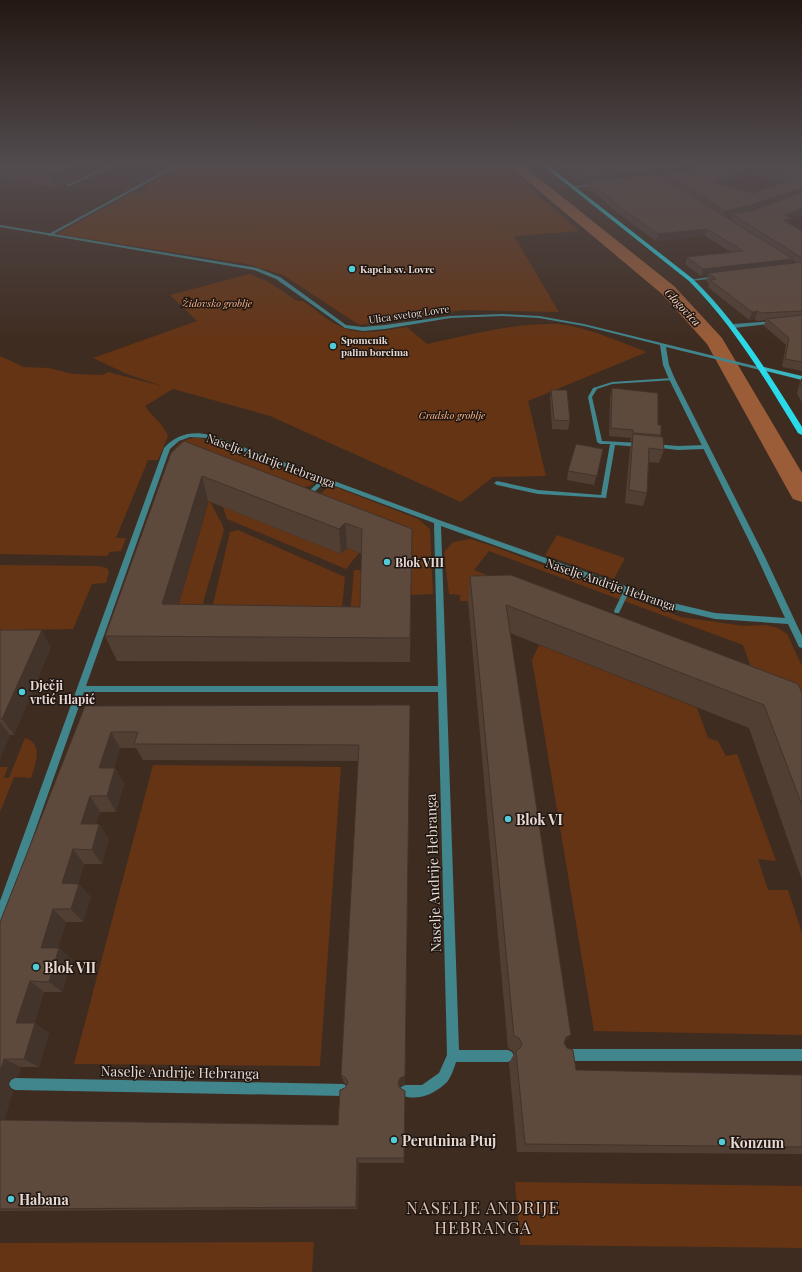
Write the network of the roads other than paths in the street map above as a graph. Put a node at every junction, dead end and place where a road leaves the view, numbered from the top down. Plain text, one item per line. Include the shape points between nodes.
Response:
1 (70, 223) edge
2 (619, 223) edge
3 (0, 226) edge
4 (49, 235) junction
5 (721, 277) edge
6 (691, 280) junction
7 (781, 322) edge
8 (734, 326) junction
9 (663, 345) junction
10 (764, 369) junction
11 (802, 378) edge
12 (672, 379) junction
13 (802, 433) edge
14 (613, 442) junction
15 (706, 447) junction
16 (325, 479) junction
17 (497, 483) dead end
18 (309, 494) edge
19 (438, 522) junction
20 (627, 590) junction
21 (617, 611) dead end
22 (791, 621) junction
23 (802, 645) edge
24 (442, 688) junction
25 (81, 689) junction
26 (0, 916) edge
27 (562, 1055) edge
28 (802, 1055) edge
29 (453, 1056) junction
30 (508, 1056) dead end
31 (15, 1084) dead end
32 (344, 1090) edge
33 (405, 1091) edge

1 - 4 lane
2 - 6 main road
3 - 4 street, Ulica svetog Lovre
4 - 9 street, Ulica svetog Lovre via 255,269 278,278 345,326 355,328 373,329 450,317 522,315 584,325
5 - 6 street
6 - 8 main road via 713,300
7 - 8 street
8 - 10 main road
9 - 10 street, Ulica svetog Lovre
9 - 12 street via 666,365
10 - 11 main road
10 - 13 main road
12 - 14 lane via 612,383 595,388 590,397 600,442
12 - 15 street
14 - 15 lane via 678,448
14 - 17 lane via 604,498 538,492
15 - 22 street
16 - 18 lane
16 - 19 street, Naselje Andrije Hebranga
16 - 25 street, Naselje Andrije Hebranga via 208,436 193,434 177,439 167,448
19 - 20 street, Naselje Andrije Hebranga
19 - 24 street, Naselje Andrije Hebranga
20 - 21 lane
20 - 22 street, Naselje Andrije Hebranga via 672,606 715,616
22 - 23 street
24 - 25 street
24 - 29 street, Naselje Andrije Hebranga
25 - 26 street, Naselje Andrije Hebranga
27 - 28 street
29 - 30 street
29 - 33 street, Naselje Andrije Hebranga via 443,1077 424,1090
31 - 32 street, Naselje Andrije Hebranga

